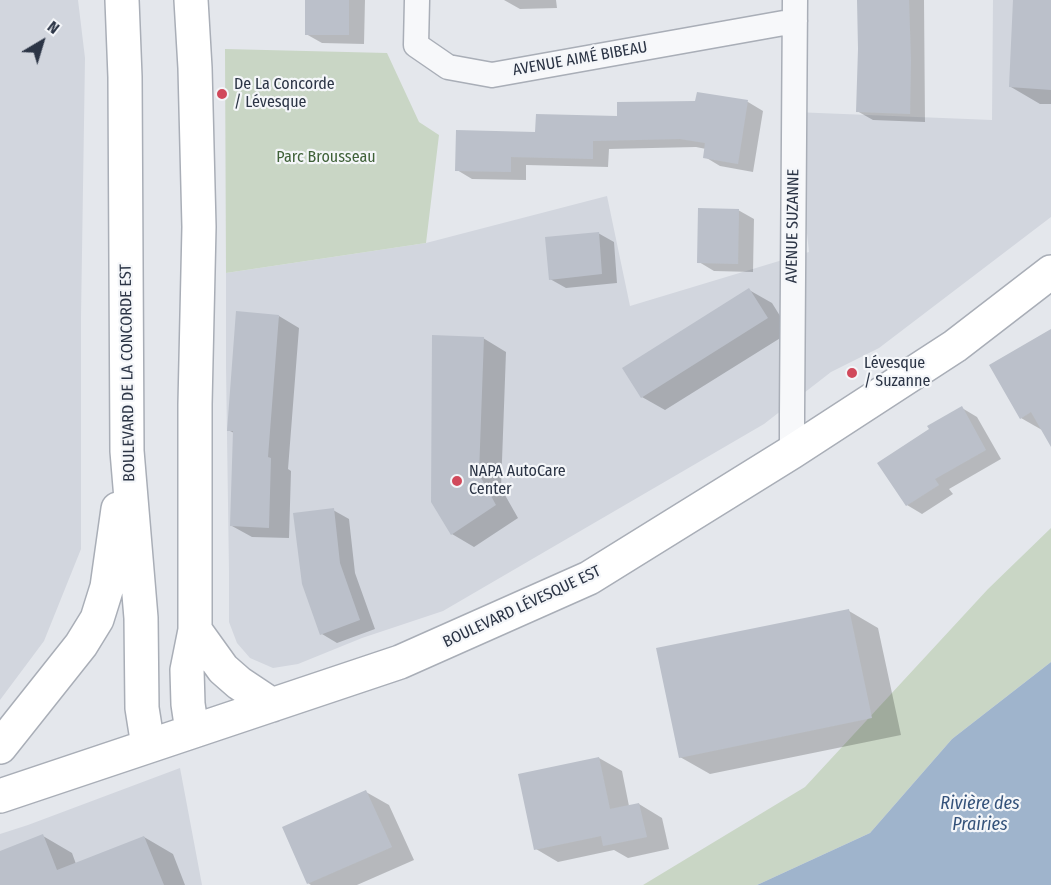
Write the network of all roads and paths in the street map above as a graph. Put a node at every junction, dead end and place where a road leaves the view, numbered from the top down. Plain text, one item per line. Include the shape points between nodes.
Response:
1 (122, 0) edge
2 (191, 0) edge
3 (417, 0) edge
4 (795, 10) edge
5 (1051, 272) edge
6 (127, 451) junction
7 (792, 452) junction
8 (195, 630) junction
9 (272, 705) junction
10 (192, 731) junction
11 (148, 746) junction
12 (0, 747) edge
13 (0, 796) edge

1 - 6 street, BOULEVARD DE LA CONCORDE EST
2 - 8 street via 199,227
3 - 4 street, AVENUE AIMÉ BIBEAU via 416,45 448,67 492,75
4 - 7 street, AVENUE SUZANNE
5 - 7 street, BOULEVARD LÉVESQUE EST via 955,346
6 - 11 street, BOULEVARD DE LA CONCORDE EST via 141,618 142,708
6 - 12 street via 107,587 97,619
7 - 9 street, BOULEVARD LÉVESQUE EST via 589,578 407,659
8 - 9 street via 223,669
8 - 10 street via 188,670
9 - 10 street, BOULEVARD LÉVESQUE EST
10 - 11 street, BOULEVARD LÉVESQUE EST
11 - 13 street, BOULEVARD LÉVESQUE EST

